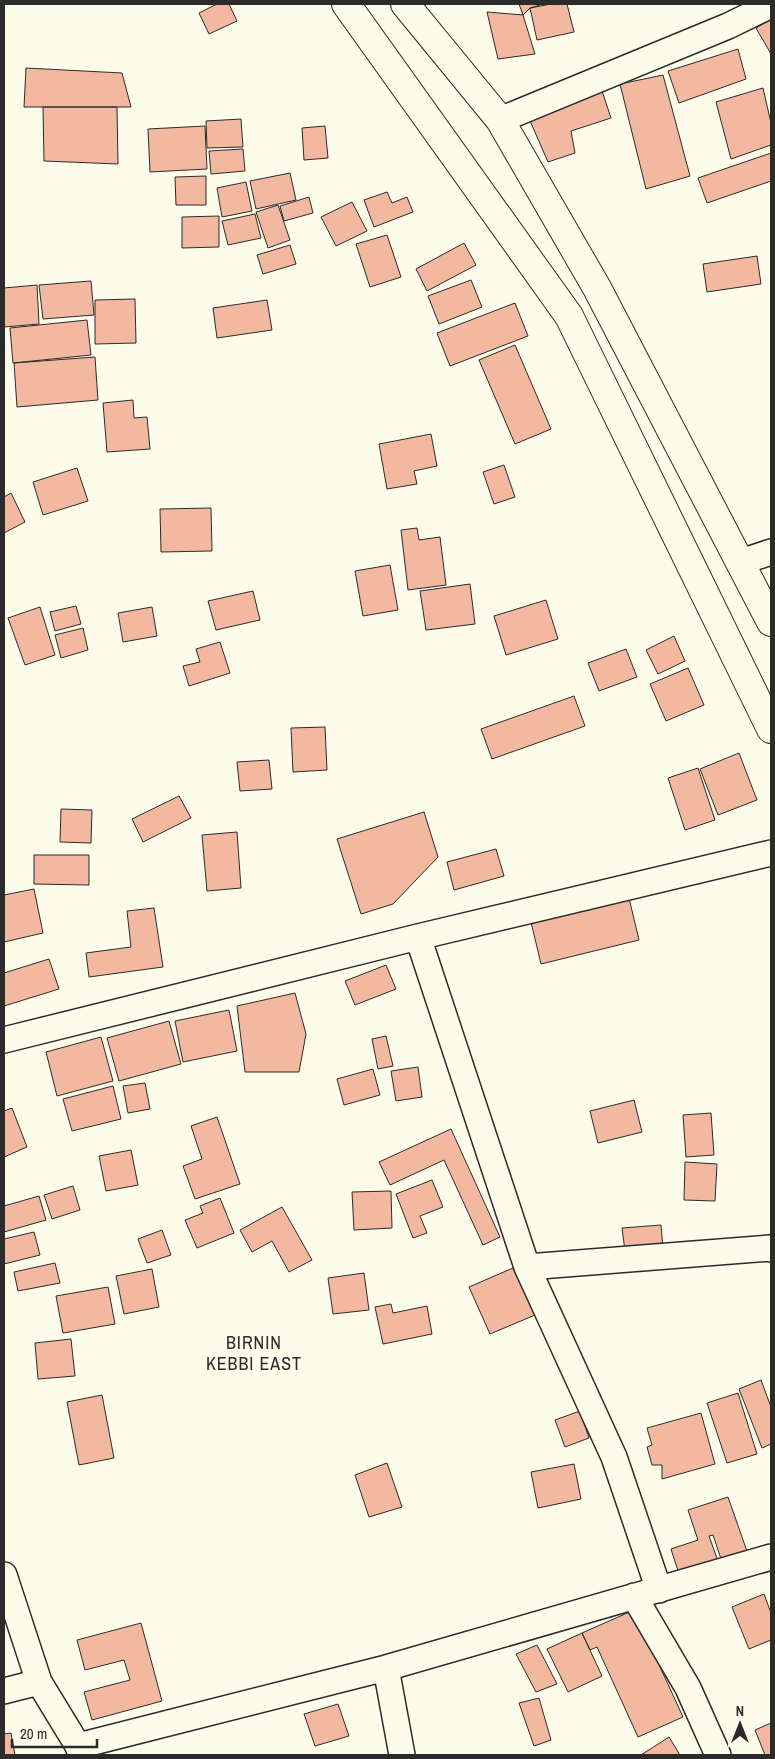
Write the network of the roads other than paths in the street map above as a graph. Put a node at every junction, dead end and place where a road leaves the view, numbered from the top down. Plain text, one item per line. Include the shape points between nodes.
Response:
1 (346, 4) edge
2 (405, 4) edge
3 (771, 5) edge
4 (500, 120) junction
5 (771, 552) edge
6 (741, 562) junction
7 (771, 622) edge
8 (771, 729) edge
9 (771, 854) edge
10 (418, 937) junction
11 (4, 1040) edge
12 (771, 1249) edge
13 (527, 1267) junction
14 (771, 1557) edge
15 (4, 1575) edge
16 (659, 1590) junction
17 (634, 1596) junction
18 (386, 1668) junction
19 (39, 1682) junction
20 (4, 1691) edge
21 (79, 1751) edge
22 (402, 1755) edge
23 (718, 1755) edge

1 - 8 street via 569,316
2 - 4 street
3 - 4 street via 719,30
4 - 6 street via 597,288
5 - 6 street
6 - 7 street
9 - 10 street
10 - 11 street
10 - 13 street
12 - 13 street
13 - 16 street via 614,1457
14 - 16 street
15 - 19 street
16 - 17 street
17 - 18 street
17 - 23 street via 688,1688
18 - 21 street
18 - 22 street
19 - 20 street
19 - 21 street

